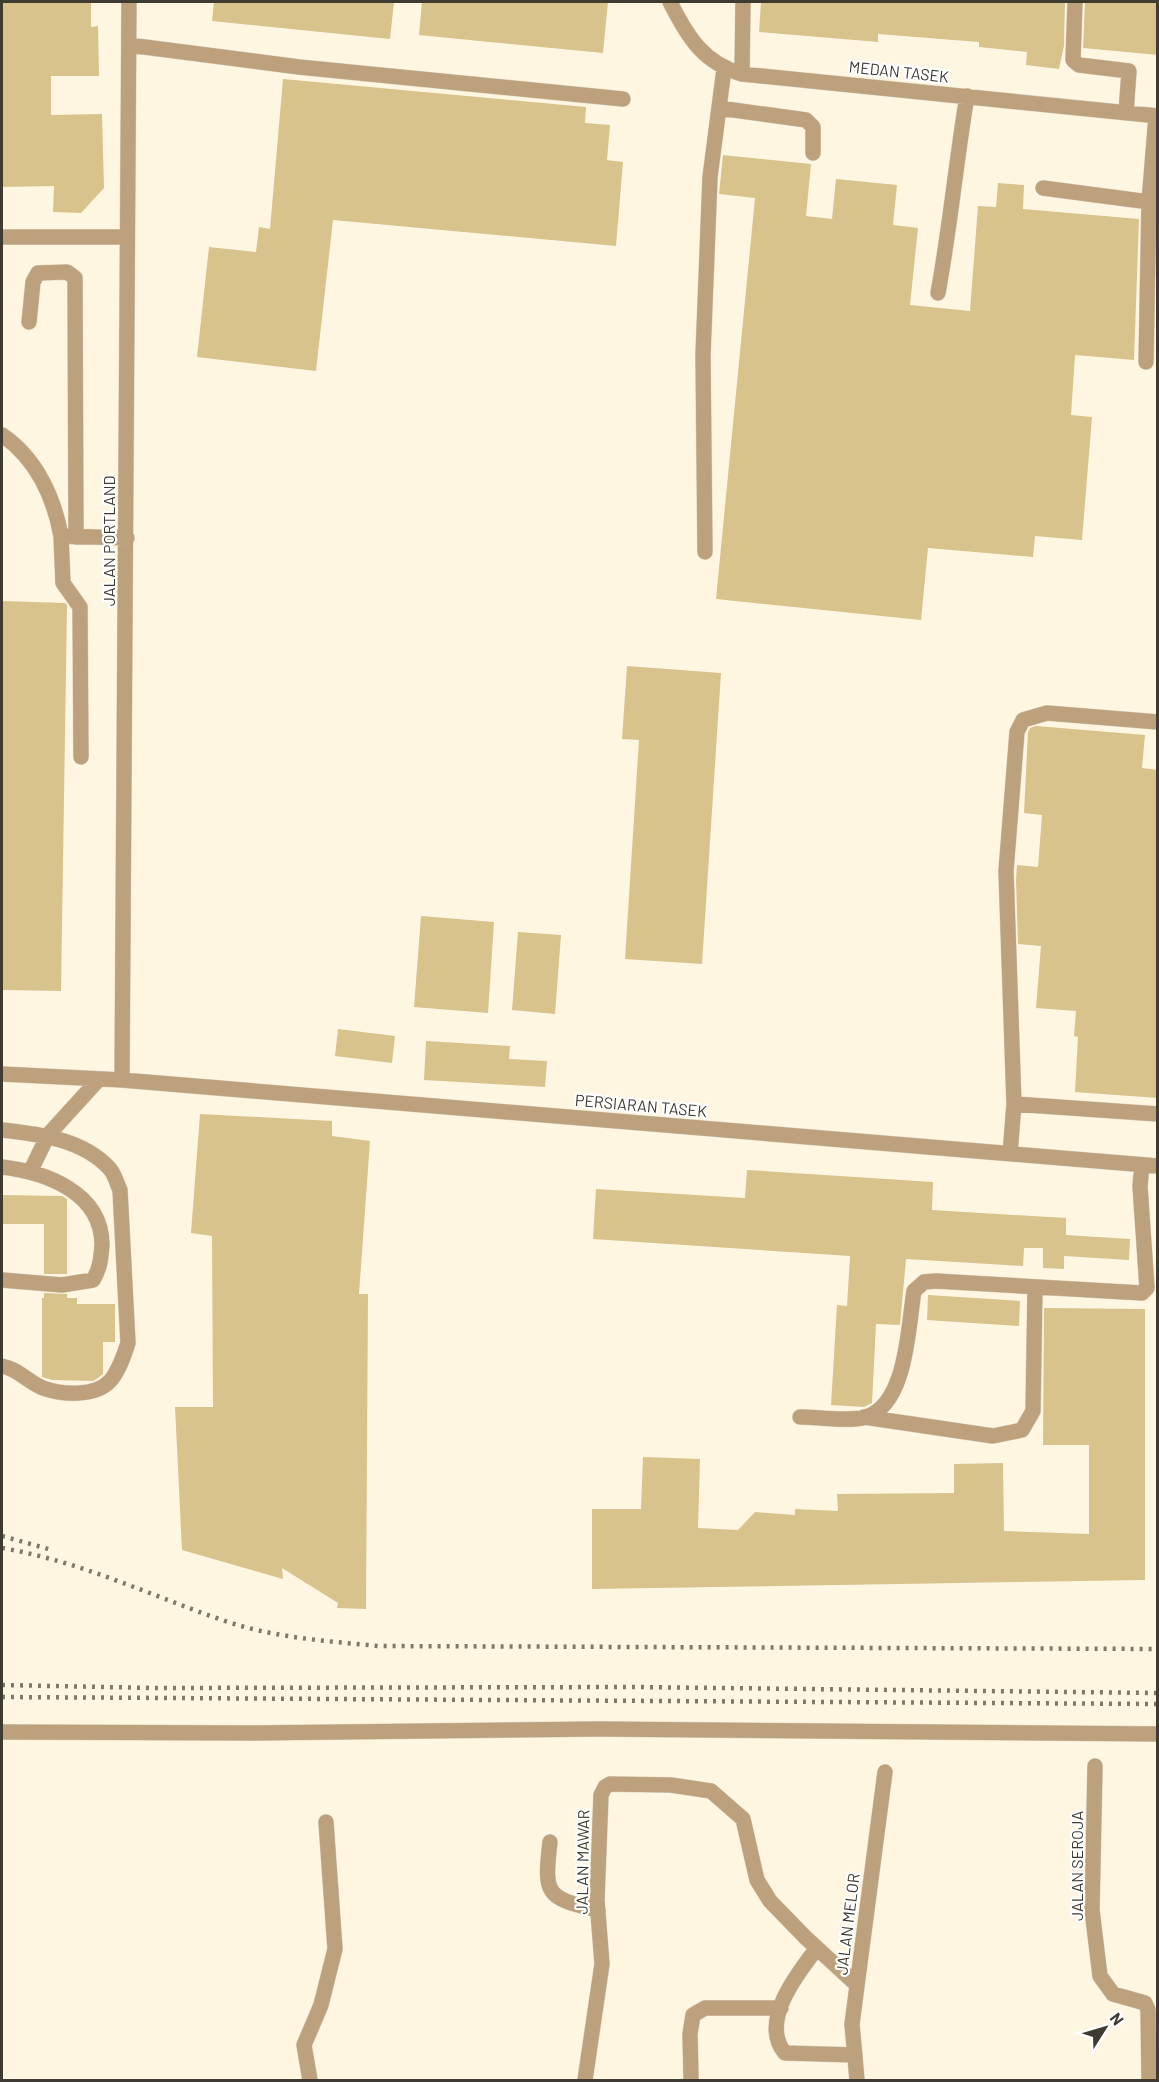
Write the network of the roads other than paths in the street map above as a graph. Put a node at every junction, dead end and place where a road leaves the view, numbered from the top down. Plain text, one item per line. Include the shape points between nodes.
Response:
1 (129, 2) edge
2 (670, 2) edge
3 (743, 2) edge
4 (1075, 2) edge
5 (129, 45) junction
6 (724, 69) junction
7 (742, 74) junction
8 (967, 96) junction
9 (623, 99) dead end
10 (719, 108) junction
11 (1126, 113) junction
12 (1157, 116) edge
13 (813, 153) dead end
14 (1043, 188) dead end
15 (1149, 202) junction
16 (2, 237) edge
17 (126, 237) junction
18 (938, 293) dead end
19 (29, 322) dead end
20 (1146, 362) dead end
21 (2, 435) edge
22 (68, 537) junction
23 (127, 538) junction
24 (705, 552) dead end
25 (1158, 722) edge
26 (81, 757) dead end
27 (2, 1074) edge
28 (99, 1079) junction
29 (122, 1080) junction
30 (1014, 1104) junction
31 (1158, 1114) edge
32 (2, 1130) edge
33 (48, 1135) junction
34 (1010, 1154) junction
35 (1142, 1165) junction
36 (1158, 1166) edge
37 (2, 1167) edge
38 (31, 1170) junction
39 (123, 1223) junction
40 (100, 1226) junction
41 (2, 1280) edge
42 (1035, 1288) junction
43 (2, 1366) edge
44 (864, 1417) junction
45 (800, 1418) dead end
46 (2, 1732) edge
47 (1158, 1734) edge
48 (1095, 1766) dead end
49 (885, 1772) dead end
50 (326, 1822) dead end
51 (550, 1842) dead end
52 (598, 1910) junction
53 (817, 1948) junction
54 (857, 1985) junction
55 (781, 2008) junction
56 (855, 2055) junction
57 (691, 2079) dead end
58 (310, 2080) edge
59 (585, 2080) edge
60 (857, 2080) edge
61 (1149, 2080) edge

1 - 5 street, JALAN PORTLAND
2 - 6 street, MEDAN TASEK via 688,38
3 - 7 street
4 - 11 street via 1073,60 1079,65 1129,71
5 - 9 street via 299,67
5 - 17 street, JALAN PORTLAND
6 - 7 street, MEDAN TASEK
6 - 10 street
7 - 8 street, MEDAN TASEK
8 - 11 street, MEDAN TASEK
8 - 18 street
10 - 13 street via 806,120 813,127
10 - 24 street via 710,177 703,356
11 - 12 street, MEDAN TASEK
12 - 15 street
14 - 15 street
15 - 20 street
16 - 17 street
17 - 23 street, JALAN PORTLAND
19 - 22 street via 33,282 38,273 68,272 75,278
21 - 22 street via 22,452 45,486
22 - 23 street
22 - 26 street via 63,583 80,607
23 - 29 street, JALAN PORTLAND
25 - 30 street via 1047,713 1023,720 1017,732 1006,871
27 - 28 street, PERSIARAN TASEK
28 - 29 street, PERSIARAN TASEK
28 - 33 street
29 - 34 street, PERSIARAN TASEK
30 - 31 street
30 - 34 street
32 - 33 street
33 - 38 street
33 - 39 street via 87,1151 111,1170 120,1191
34 - 35 street, PERSIARAN TASEK
35 - 36 street, PERSIARAN TASEK
35 - 42 street via 1147,1288 1142,1293
37 - 38 street
38 - 40 street via 75,1191 88,1204
39 - 40 street
39 - 43 street via 128,1343 110,1381 96,1389 62,1393 41,1387
40 - 41 street via 100,1258 93,1280 62,1285
42 - 44 street via 924,1282 914,1292 900,1376 882,1409
42 - 44 street via 1033,1411 1022,1430 993,1436
44 - 45 street
46 - 47 street via 599,1729
48 - 61 street, JALAN SEROJA via 1092,1910 1100,1976 1113,1994 1145,2003
49 - 54 street, JALAN MELOR
50 - 58 street via 334,1949 321,2005 304,2045
51 - 52 street via 546,1877 550,1890 559,1899
52 - 53 street, JALAN MAWAR via 601,1795 605,1787 671,1785 711,1791 743,1820 757,1880 770,1901
52 - 59 street, JALAN MAWAR via 602,1964
53 - 54 street, JALAN MAWAR
53 - 55 street via 792,1979
54 - 56 street, JALAN MELOR via 852,2024
55 - 56 street via 775,2032 785,2053
55 - 57 street via 705,2008 693,2015
56 - 60 street, JALAN MELOR

